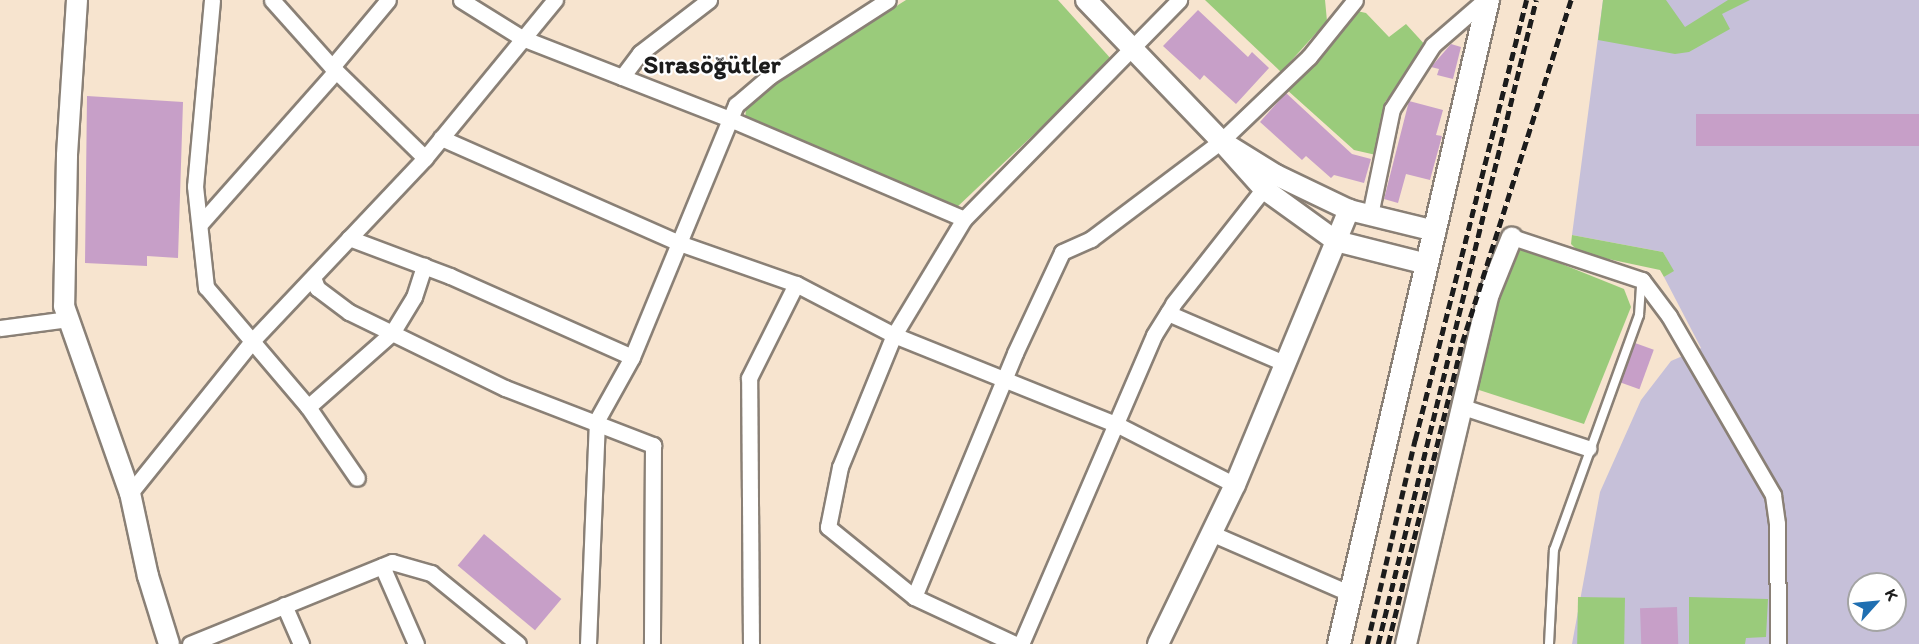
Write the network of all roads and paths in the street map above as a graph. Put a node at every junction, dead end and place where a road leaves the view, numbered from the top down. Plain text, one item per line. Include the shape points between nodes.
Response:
1 (77, 0) edge
2 (212, 0) edge
3 (272, 0) edge
4 (388, 0) edge
5 (461, 0) edge
6 (555, 0) edge
7 (709, 0) edge
8 (888, 0) edge
9 (1086, 0) edge
10 (1179, 0) edge
11 (1354, 0) edge
12 (1486, 0) edge
13 (522, 38) junction
14 (1134, 50) junction
15 (334, 69) junction
16 (622, 77) junction
17 (730, 119) junction
18 (441, 138) junction
19 (1221, 141) junction
20 (425, 158) junction
21 (1270, 182) junction
22 (1349, 210) junction
23 (1370, 215) junction
24 (964, 219) junction
25 (201, 223) junction
26 (1435, 231) junction
27 (1512, 237) joint
28 (350, 238) junction
29 (1336, 241) junction
30 (679, 243) junction
31 (1427, 264) junction
32 (424, 266) junction
33 (313, 278) junction
34 (1642, 280) junction
35 (796, 284) junction
36 (1168, 313) junction
37 (68, 319) junction
38 (0, 328) edge
39 (392, 333) junction
40 (894, 335) junction
41 (253, 340) junction
42 (632, 357) junction
43 (1284, 363) junction
44 (1005, 377) junction
45 (308, 406) junction
46 (1463, 407) junction
47 (597, 420) junction
48 (1118, 425) junction
49 (1588, 448) junction
50 (357, 478) dead end
51 (1235, 485) junction
52 (130, 493) junction
53 (1211, 533) junction
54 (382, 566) junction
55 (1349, 593) junction
56 (914, 597) junction
57 (284, 605) junction
58 (169, 644) edge
59 (190, 644) edge
60 (302, 644) edge
61 (416, 644) edge
62 (518, 644) edge
63 (588, 644) edge
64 (652, 644) edge
65 (751, 644) edge
66 (1015, 644) edge
67 (1021, 644) edge
68 (1158, 644) edge
69 (1339, 644) edge
70 (1406, 644) edge
71 (1549, 644) edge
72 (1778, 644) edge

1 - 37 street via 67,156 64,306
2 - 25 street via 195,186
3 - 15 street
4 - 15 street
5 - 13 street
6 - 13 street
7 - 16 street via 640,53
8 - 17 street via 770,76 736,105
9 - 14 street
10 - 14 street
11 - 19 street via 1309,57
12 - 23 street via 1433,45 1392,109
12 - 26 main road
13 - 16 street
13 - 18 street
14 - 19 street
14 - 24 street
15 - 20 street
15 - 25 street
16 - 17 street
17 - 24 street
17 - 30 street
18 - 20 street
18 - 30 street
19 - 21 street
19 - 44 street via 1091,239 1062,252
20 - 28 street
21 - 22 street
21 - 29 street
21 - 36 street
22 - 23 street
22 - 29 street
23 - 26 street
24 - 40 street
25 - 41 street via 206,286
26 - 31 main road
27 - 34 street
27 - 46 street via 1489,294
28 - 32 street
28 - 33 street
29 - 31 street
29 - 43 street
30 - 35 street
30 - 42 street
31 - 55 main road
32 - 39 street via 414,297
32 - 42 street
33 - 39 street via 317,288 349,312
33 - 41 street
34 - 49 lane via 1639,315
34 - 72 street via 1669,316 1773,495 1777,524
35 - 40 street
35 - 65 street via 748,378
36 - 43 street
36 - 48 street via 1154,335
37 - 38 street
37 - 52 street
39 - 45 street
39 - 47 street via 505,388
40 - 44 street
40 - 56 street via 840,467 828,527
41 - 45 street
41 - 52 street
42 - 47 street
43 - 51 street
44 - 48 street
44 - 56 street
45 - 50 street
46 - 49 street
46 - 70 street
47 - 63 street
47 - 64 street via 653,445
48 - 51 street
48 - 67 street
49 - 71 lane via 1554,550
51 - 53 street
52 - 58 street via 148,576
53 - 55 street
53 - 68 street
54 - 57 street
54 - 61 street
54 - 62 street via 392,562 431,573
55 - 69 main road
56 - 66 street
57 - 59 street
57 - 60 street

